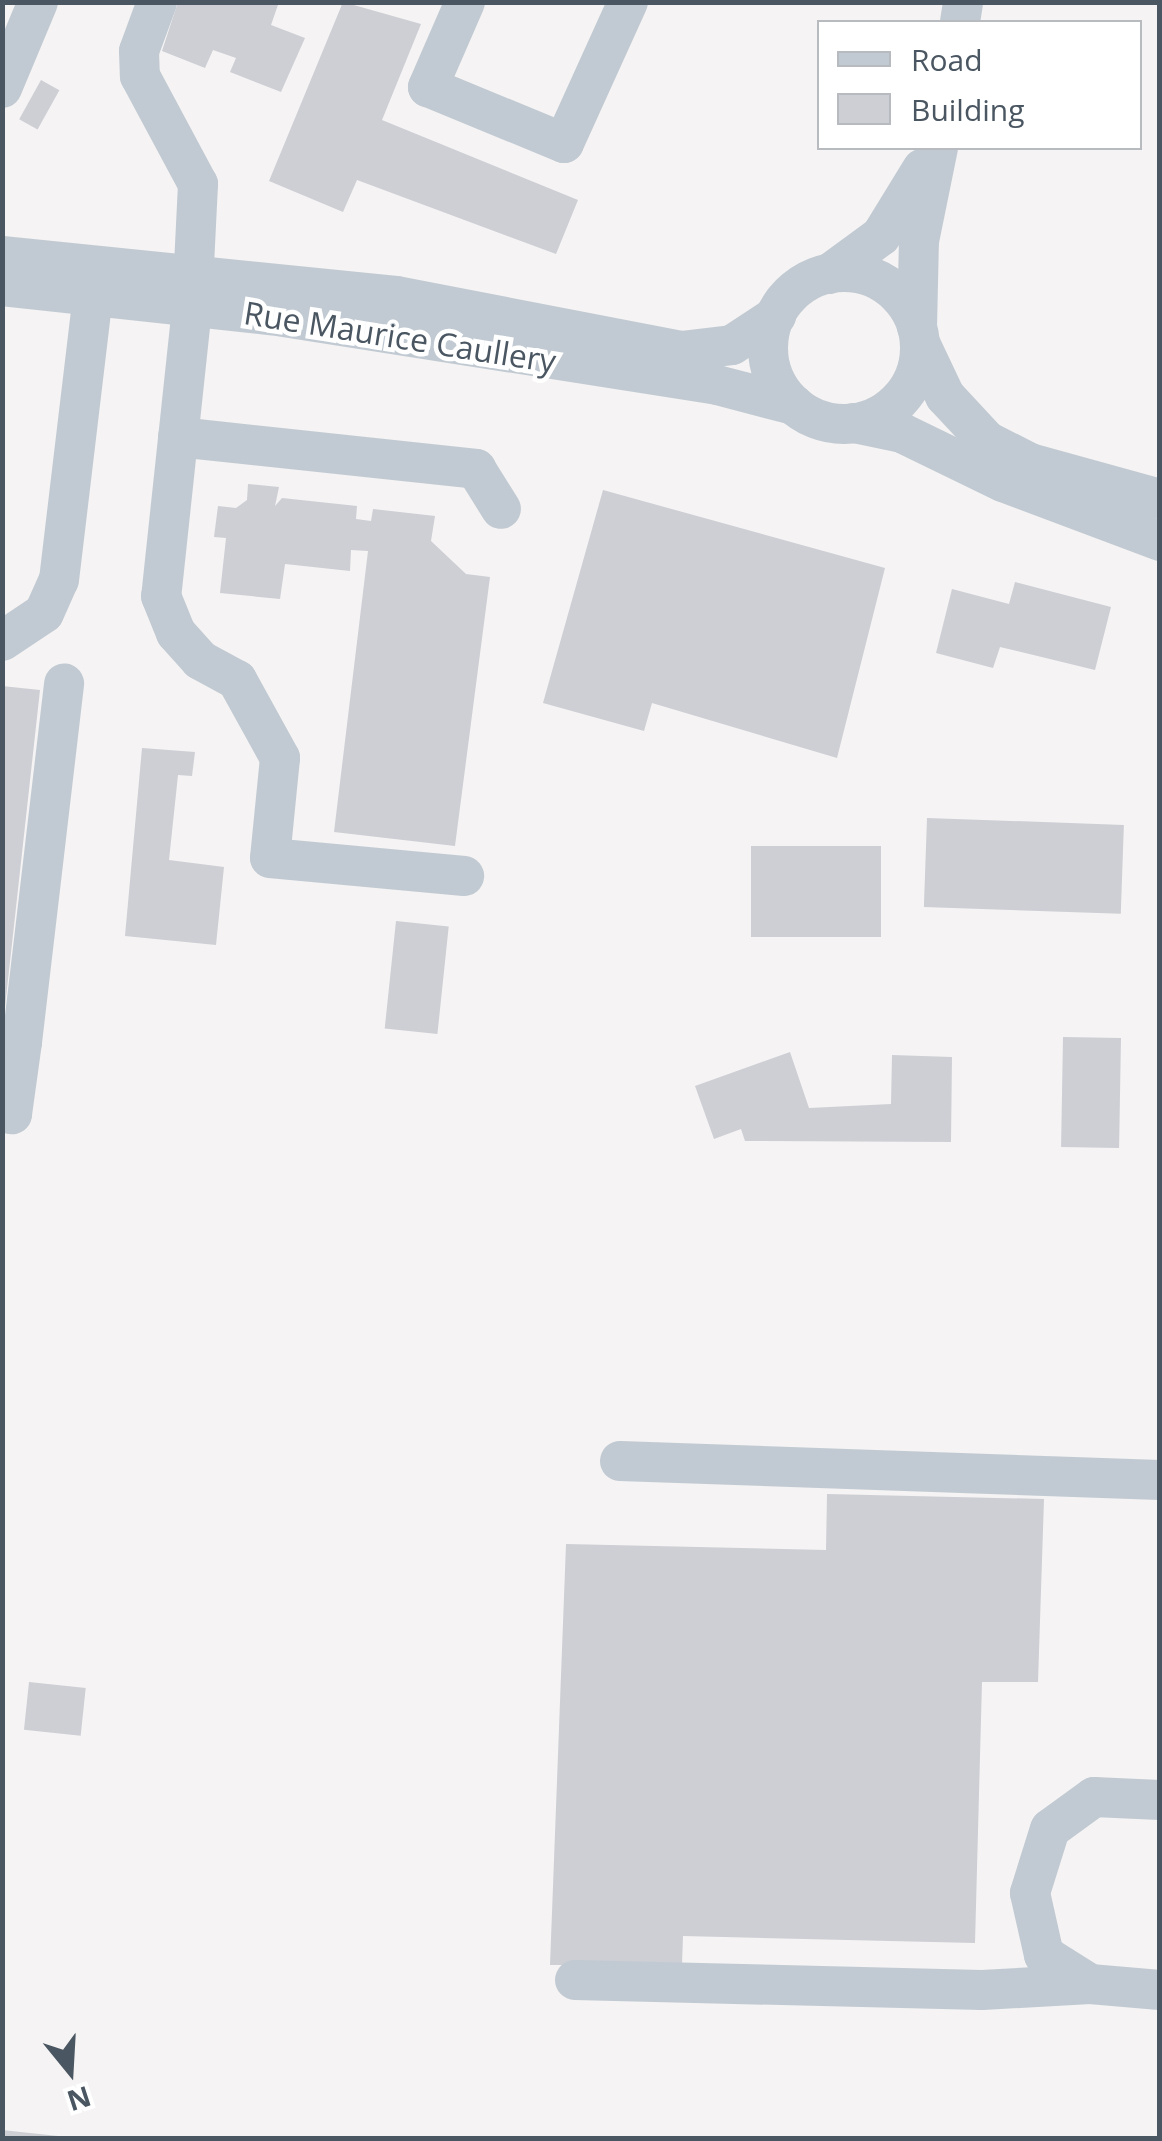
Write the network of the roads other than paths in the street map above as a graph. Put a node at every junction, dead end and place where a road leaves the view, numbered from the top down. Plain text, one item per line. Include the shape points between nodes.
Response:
1 (38, 2) edge
2 (157, 2) edge
3 (465, 2) edge
4 (628, 2) edge
5 (2, 88) edge
6 (934, 150) edge
7 (935, 150) edge
8 (2, 256) edge
9 (829, 274) junction
10 (94, 281) junction
11 (2, 286) edge
12 (193, 292) junction
13 (776, 316) junction
14 (918, 335) junction
15 (794, 405) junction
16 (854, 423) junction
17 (178, 437) junction
18 (1160, 499) edge
19 (502, 508) dead end
20 (1160, 541) edge
21 (2, 642) edge
22 (64, 684) dead end
23 (464, 876) dead end
24 (12, 1041) edge
25 (2, 1112) edge
26 (620, 1461) dead end
27 (1160, 1480) edge
28 (1160, 1800) edge
29 (575, 1980) dead end
30 (1090, 1984) junction
31 (1160, 1990) edge

1 - 5 street
2 - 12 street via 139,51 140,76 198,184
3 - 4 street via 428,87 564,143
6 - 9 street, Rue Maurice Caullery via 881,236
7 - 14 street via 919,240
8 - 10 street, Rue Maurice Caullery
9 - 13 street, Rue Maurice Caullery via 793,292
9 - 14 street via 859,274 888,286
10 - 11 street, Rue Maurice Caullery
10 - 12 street, Rue Maurice Caullery
10 - 21 street via 60,580 44,613
12 - 13 street, Rue Maurice Caullery via 411,298 681,351 732,345
12 - 15 street, Rue Maurice Caullery via 717,385
12 - 17 street
13 - 15 street via 769,359
14 - 16 street via 906,392 884,413
14 - 18 street via 945,396 987,441 1030,464
15 - 16 street, Rue Maurice Caullery via 823,420
16 - 20 street, Rue Maurice Caullery via 902,433 1003,482
17 - 19 street via 476,469
17 - 23 street via 161,596 176,634 200,660 238,680 280,758 270,858
22 - 24 street
24 - 25 street via 12,1114
26 - 27 street
28 - 30 street via 1094,1798 1050,1830 1030,1893 1044,1956
29 - 30 street via 982,1990
30 - 31 street

